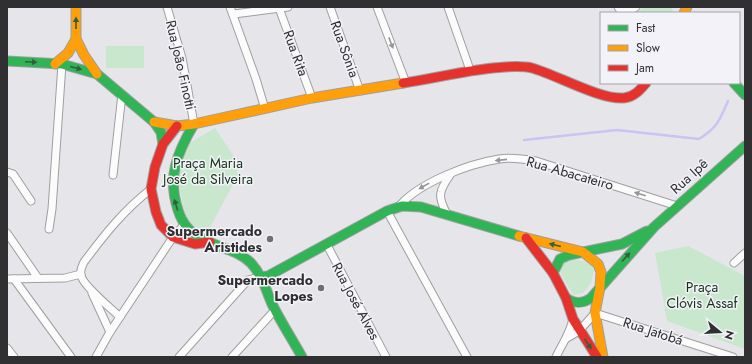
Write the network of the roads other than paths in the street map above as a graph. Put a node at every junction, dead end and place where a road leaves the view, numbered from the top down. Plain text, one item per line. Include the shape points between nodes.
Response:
1 (76, 7) edge
2 (167, 7) edge
3 (230, 7) edge
4 (288, 7) edge
5 (330, 7) edge
6 (377, 7) edge
7 (448, 7) edge
8 (618, 7) edge
9 (636, 7) edge
10 (279, 8) junction
11 (234, 14) junction
12 (76, 38) junction
13 (7, 61) edge
14 (59, 64) junction
15 (470, 70) junction
16 (98, 74) junction
17 (406, 83) junction
18 (645, 84) edge
19 (735, 84) edge
20 (360, 91) junction
21 (122, 94) junction
22 (745, 94) edge
23 (312, 98) junction
24 (265, 110) junction
25 (154, 122) junction
26 (194, 124) junction
27 (177, 126) junction
28 (163, 144) junction
29 (745, 146) edge
30 (7, 172) edge
31 (452, 173) junction
32 (113, 174) dead end
33 (151, 189) junction
34 (30, 201) dead end
35 (400, 205) junction
36 (677, 206) junction
37 (387, 211) junction
38 (447, 214) junction
39 (184, 225) junction
40 (653, 228) junction
41 (49, 229) dead end
42 (7, 233) edge
43 (173, 237) junction
44 (526, 238) junction
45 (210, 242) junction
46 (327, 245) junction
47 (583, 252) junction
48 (745, 253) edge
49 (734, 263) dead end
50 (553, 273) junction
51 (81, 274) junction
52 (260, 277) junction
53 (38, 278) junction
54 (10, 279) edge
55 (600, 287) junction
56 (90, 289) junction
57 (566, 298) junction
58 (275, 310) junction
59 (595, 313) junction
60 (120, 317) junction
61 (573, 319) junction
62 (580, 331) junction
63 (110, 332) junction
64 (567, 338) junction
65 (7, 348) edge
66 (14, 357) edge
67 (71, 357) edge
68 (96, 357) edge
69 (178, 357) edge
70 (232, 357) edge
71 (302, 357) edge
72 (386, 357) edge
73 (467, 357) edge
74 (556, 357) edge
75 (597, 357) edge
76 (603, 357) edge
77 (733, 357) edge

12 -> 1 street
2 - 26 street, Rua João Finotti via 182,58
3 - 11 street
4 - 10 street
5 - 20 street, Rua Sônia
6 -> 17 street
7 - 15 street
8 - 9 street via 620,10
10 - 11 street
10 - 23 street, Rua Rita
11 - 24 street
12 - 14 street
12 - 16 street via 84,56
13 -> 14 street
14 -> 16 street
14 - 41 street
15 - 17 street
15 - 18 street via 510,66 531,68 602,94 625,98
16 - 21 street
17 - 20 street
19 - 22 street
20 - 23 street
21 - 25 street
21 - 32 street
23 - 24 street
24 - 26 street
25 - 27 street
25 - 28 street via 161,132
26 - 27 street
39 -> 26 street via 175,204 173,170 183,141
27 - 28 street
28 - 33 street
29 - 36 street, Rua Ipê
30 - 34 street via 13,174
31 -> 35 street, Rua Abacateiro via 426,185
36 -> 31 street, Rua Abacateiro via 536,161 500,159
31 - 38 street via 441,188 440,194 441,204
33 - 43 street via 161,225
33 - 51 street via 132,204 103,236 84,262
35 - 37 street
35 - 38 street via 421,206
36 - 40 street, Rua Ipê
37 - 46 street
37 - 73 street
38 - 44 street
39 - 43 street
39 - 45 street via 195,235
40 - 47 street, Rua Ipê via 622,244
55 -> 40 street, Rua Ipê
42 - 53 street
43 - 45 street via 195,244
43 - 60 street
47 -> 44 street
44 - 50 street
45 - 52 street via 244,256
46 - 52 street via 268,276
46 - 72 street, Rua José Alves
47 - 50 street via 560,259
47 - 55 street via 598,264 601,272
48 - 49 street
50 - 57 street
51 - 53 street via 65,278
51 - 56 street
52 - 58 street
52 - 69 street via 248,280
53 - 54 street
54 - 67 street
55 - 57 street via 588,300 580,303 574,303
55 - 59 street
56 - 60 street
56 - 63 street
57 - 61 street
58 - 70 street
58 - 71 street
59 - 62 street
59 - 76 street
59 - 77 street, Rua Jatobá
60 - 63 street
61 - 62 street
61 - 64 street
62 - 64 street
62 -> 75 street
63 - 68 street
64 - 74 street
65 - 66 street

